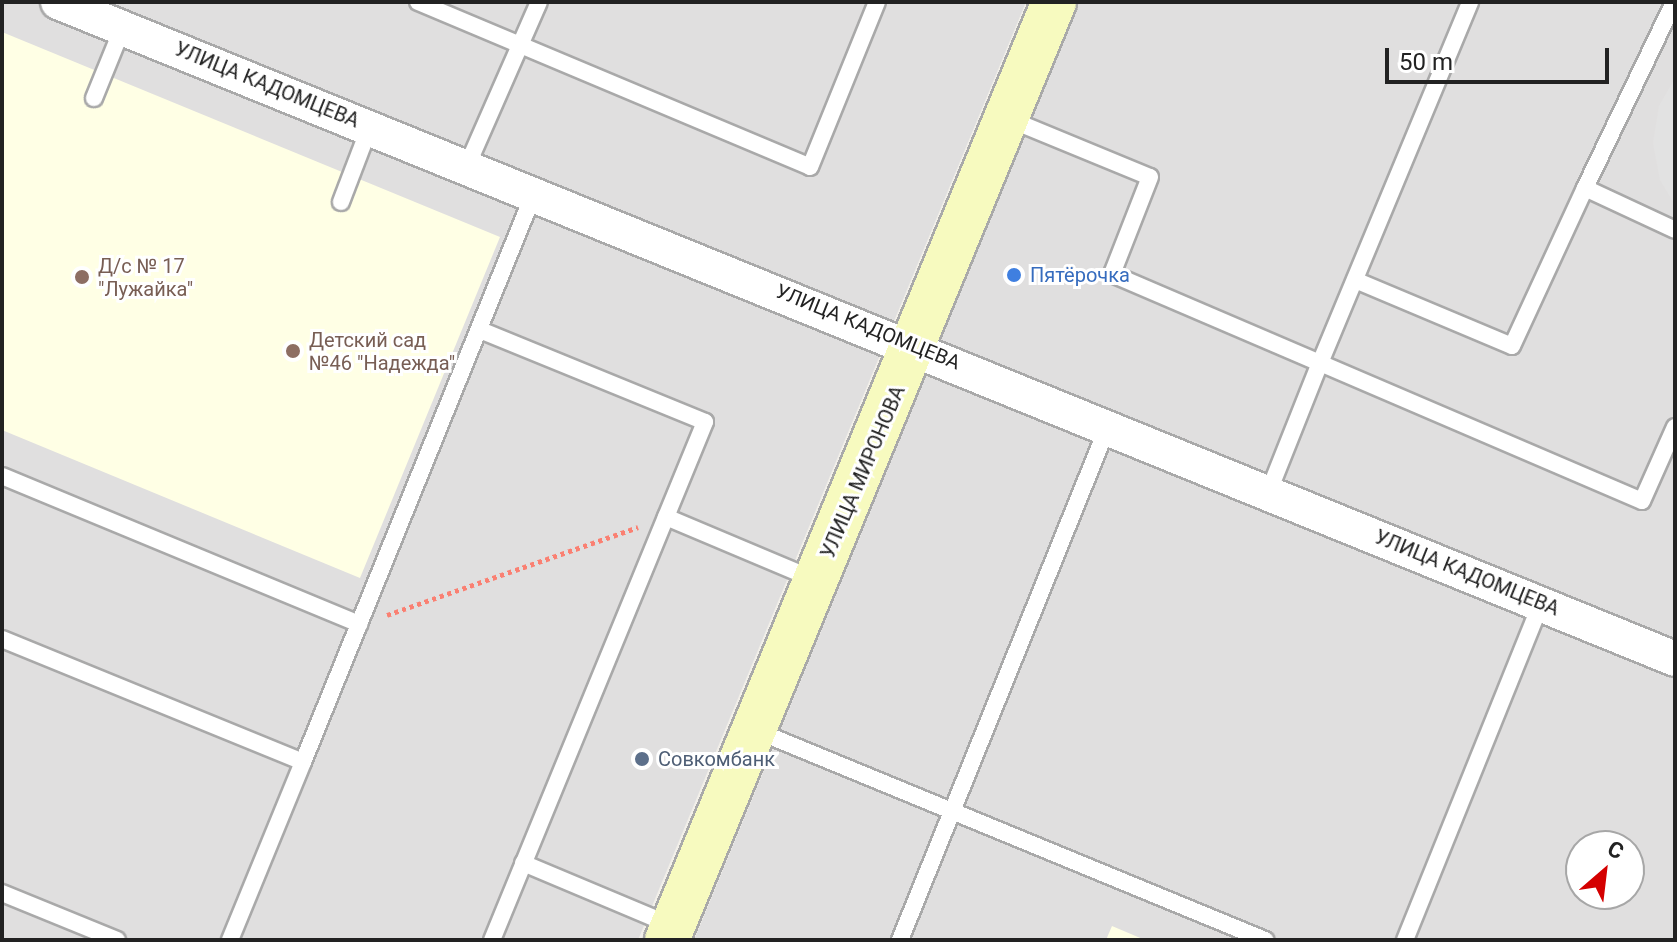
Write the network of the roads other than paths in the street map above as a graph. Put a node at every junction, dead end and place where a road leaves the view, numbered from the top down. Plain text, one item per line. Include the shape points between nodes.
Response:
1 (58, 2) edge
2 (418, 2) edge
3 (539, 2) edge
4 (877, 2) edge
5 (1054, 2) edge
6 (1470, 2) edge
7 (1674, 2) edge
8 (123, 27) junction
9 (520, 45) junction
10 (94, 98) dead end
11 (1006, 118) junction
12 (370, 126) junction
13 (467, 166) junction
14 (1585, 188) junction
15 (534, 193) junction
16 (341, 202) dead end
17 (1675, 230) edge
18 (1355, 280) junction
19 (480, 330) junction
20 (913, 344) junction
21 (1320, 363) junction
22 (1108, 425) junction
23 (1675, 427) edge
24 (2, 476) edge
25 (1269, 491) junction
26 (666, 517) junction
27 (816, 580) junction
28 (1541, 603) junction
29 (360, 624) junction
30 (2, 639) edge
31 (1675, 659) edge
32 (754, 730) junction
33 (303, 762) junction
34 (953, 812) junction
35 (523, 863) junction
36 (2, 893) edge
37 (670, 933) edge
38 (117, 940) edge
39 (230, 940) edge
40 (492, 940) edge
41 (900, 940) edge
42 (1265, 940) edge
43 (1405, 940) edge

1 - 8 street, УЛИЦА КАДОМЦЕВА
2 - 9 lane
3 - 9 lane
4 - 9 lane via 810,167
5 - 11 main road, УЛИЦА МИРОНОВА
6 - 18 lane
7 - 14 lane
8 - 10 lane
8 - 12 street, УЛИЦА КАДОМЦЕВА
9 - 13 lane
11 - 20 main road, УЛИЦА МИРОНОВА
11 - 21 lane via 1150,177 1112,274
12 - 13 street, УЛИЦА КАДОМЦЕВА
12 - 16 lane
13 - 15 street, УЛИЦА КАДОМЦЕВА
14 - 17 lane
14 - 18 lane via 1512,346
15 - 19 lane
15 - 20 street, УЛИЦА КАДОМЦЕВА
18 - 21 lane
19 - 26 lane via 705,422
19 - 29 lane
20 - 22 street, УЛИЦА КАДОМЦЕВА
20 - 27 main road, УЛИЦА МИРОНОВА
21 - 23 lane via 1642,501
21 - 25 lane
22 - 25 street, УЛИЦА КАДОМЦЕВА
22 - 34 lane
24 - 29 lane
25 - 28 street, УЛИЦА КАДОМЦЕВА
26 - 27 lane
26 - 35 lane
27 - 32 main road, УЛИЦА МИРОНОВА
28 - 31 street, УЛИЦА КАДОМЦЕВА
28 - 43 lane
29 - 33 lane
30 - 33 lane
32 - 34 lane
32 - 37 main road, УЛИЦА МИРОНОВА
33 - 39 lane
34 - 41 lane
34 - 42 lane
35 - 37 lane
35 - 40 lane
36 - 38 lane

